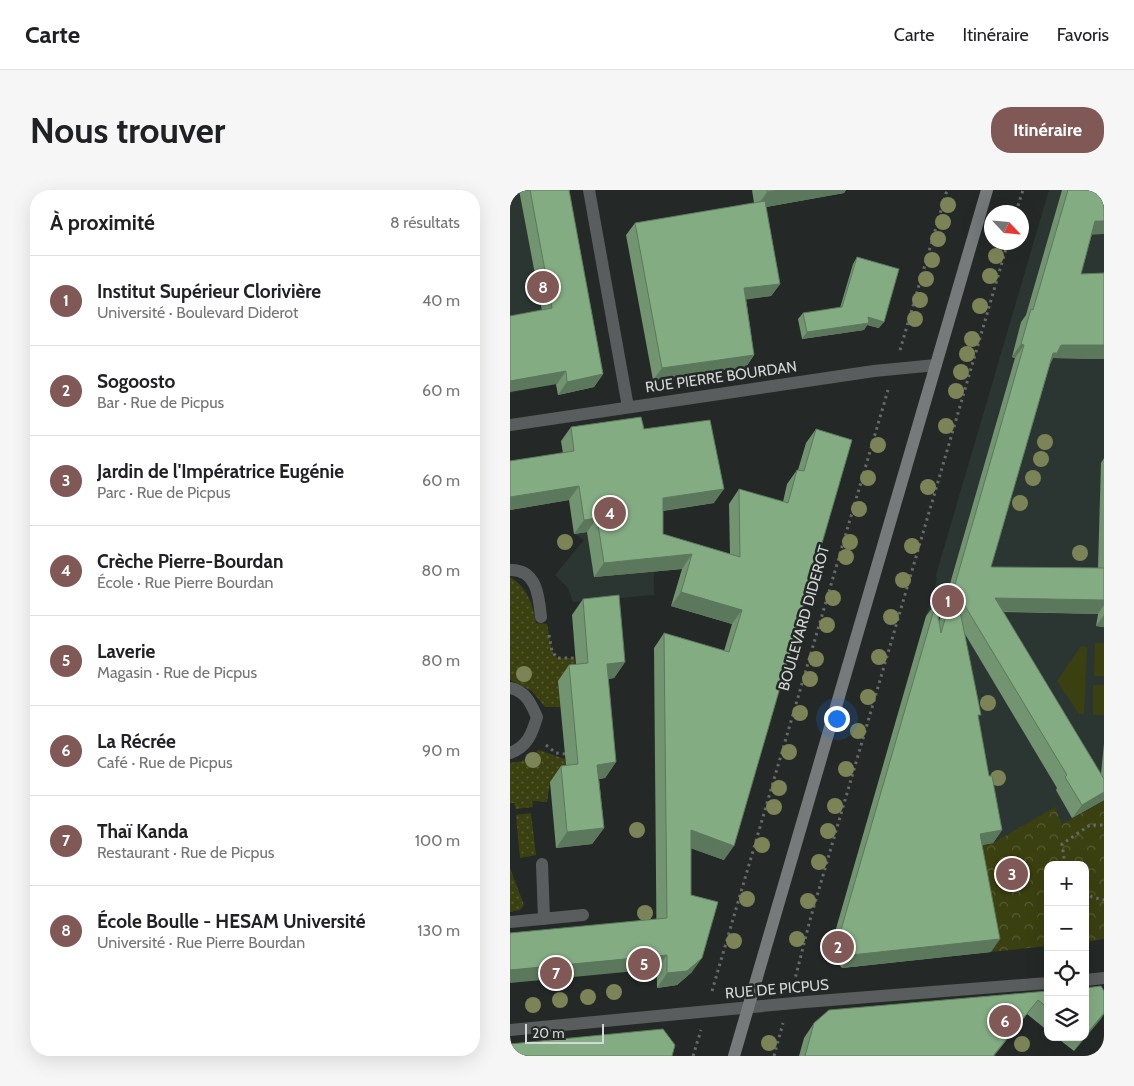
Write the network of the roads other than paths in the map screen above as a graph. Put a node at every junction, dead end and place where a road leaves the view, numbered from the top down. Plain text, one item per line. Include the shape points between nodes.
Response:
1 (589, 190) edge
2 (987, 190) edge
3 (936, 365) junction
4 (628, 407) junction
5 (510, 425) edge
6 (510, 570) edge
7 (541, 617) dead end
8 (510, 688) edge
9 (510, 753) edge
10 (542, 864) dead end
11 (583, 915) dead end
12 (544, 919) junction
13 (510, 922) edge
14 (1104, 978) edge
15 (1089, 980) edge
16 (1044, 983) edge
17 (748, 1008) junction
18 (510, 1030) edge
19 (734, 1056) edge

1 - 4 street
2 - 3 main road
3 - 4 street, RUE PIERRE BOURDAN via 894,368
3 - 17 main road
4 - 5 street, RUE PIERRE BOURDAN
6 - 7 street via 529,576 537,588
8 - 9 street via 529,700 537,718 532,735 520,749
10 - 12 street
11 - 12 street
12 - 13 street
14 - 15 street
16 - 17 street, RUE DE PICPUS
17 - 18 street, RUE DE PICPUS
17 - 19 main road

